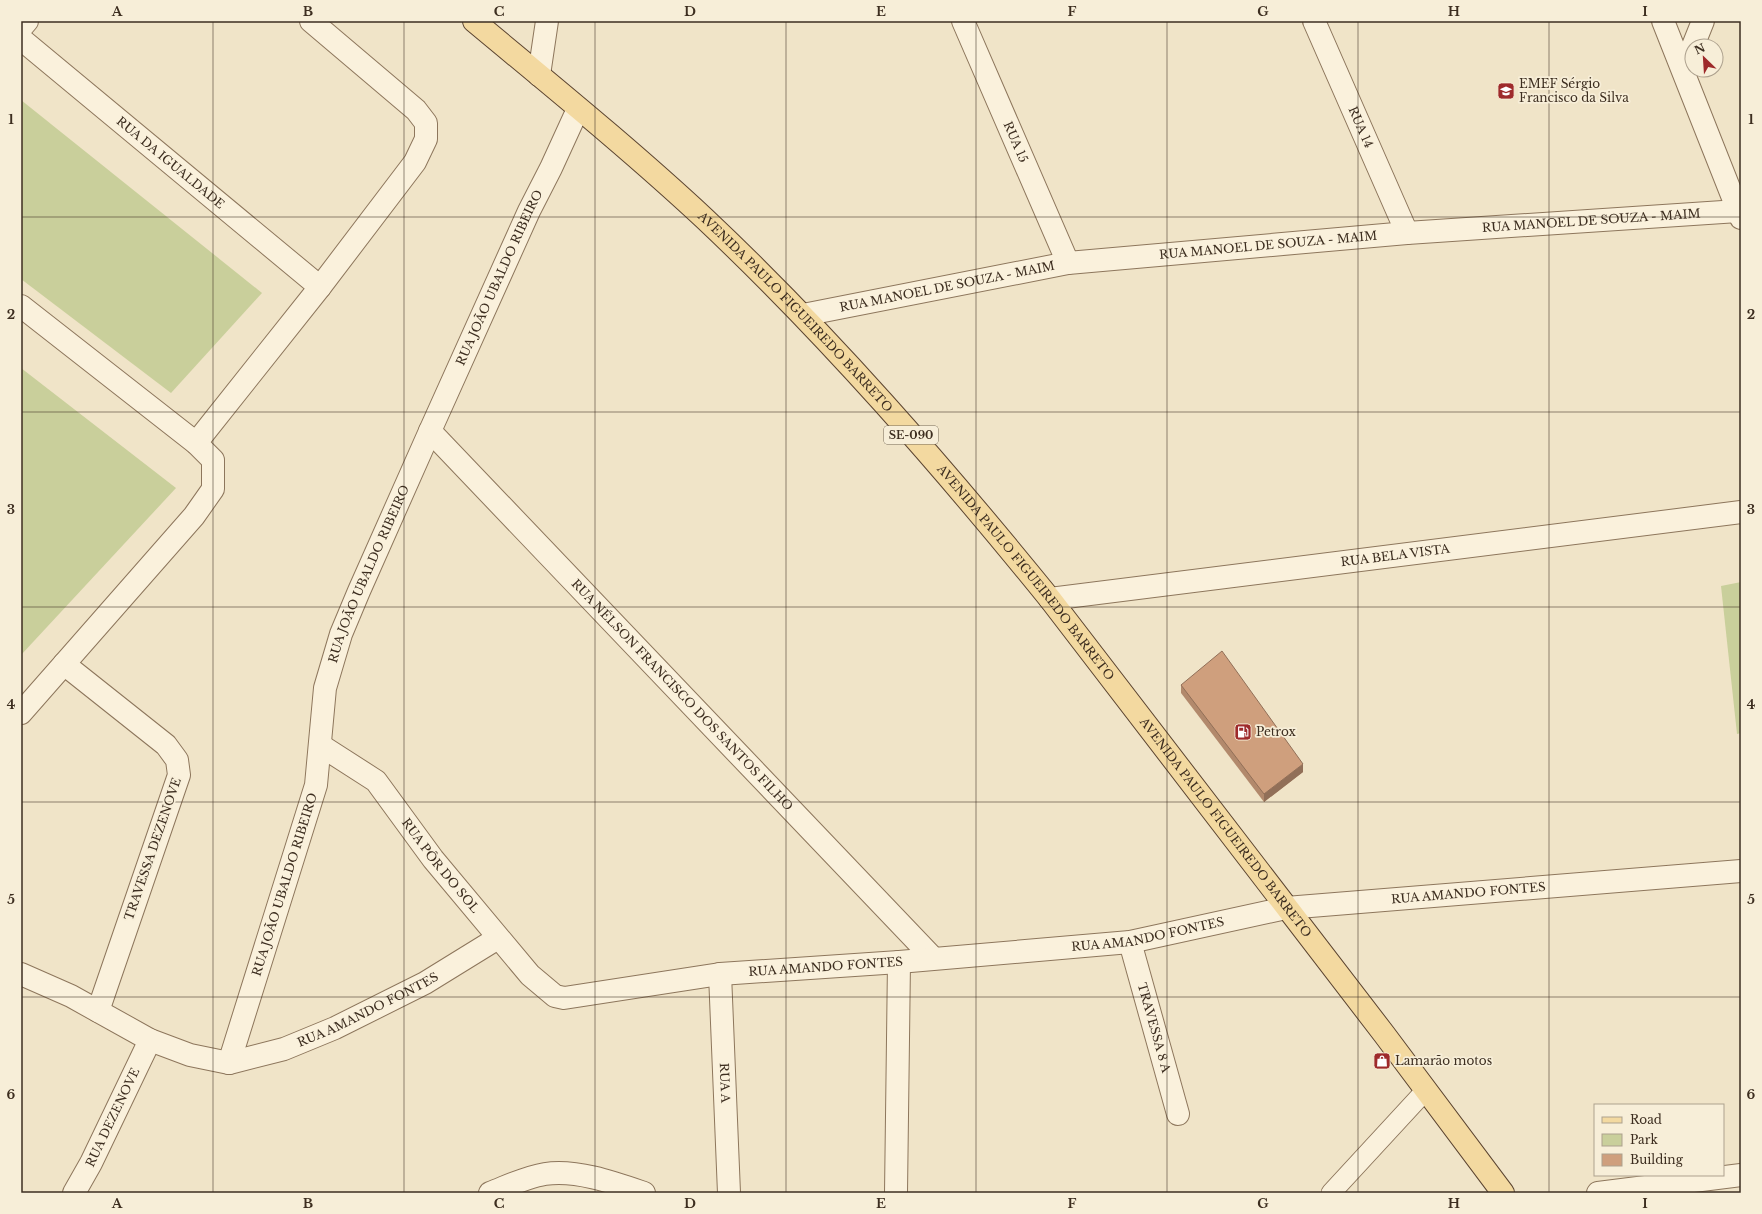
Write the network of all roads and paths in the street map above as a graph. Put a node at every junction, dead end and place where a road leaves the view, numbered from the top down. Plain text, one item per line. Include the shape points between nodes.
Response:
1 (27, 21) edge
2 (311, 21) edge
3 (474, 21) edge
4 (547, 21) edge
5 (963, 21) edge
6 (1314, 21) edge
7 (1663, 21) edge
8 (1703, 21) edge
9 (21, 28) edge
10 (1696, 38) edge
11 (21, 39) edge
12 (1683, 72) joint
13 (539, 75) junction
14 (578, 108) junction
15 (1740, 214) edge
16 (1407, 233) junction
17 (1068, 263) junction
18 (320, 287) junction
19 (21, 306) edge
20 (803, 315) junction
21 (430, 431) junction
22 (196, 443) junction
23 (1741, 512) edge
24 (1050, 598) junction
25 (64, 664) junction
26 (21, 713) edge
27 (320, 745) junction
28 (1741, 871) edge
29 (1286, 908) junction
30 (498, 938) junction
31 (1130, 942) junction
32 (933, 958) junction
33 (899, 962) junction
34 (21, 974) edge
35 (720, 974) junction
36 (555, 996) joint
37 (98, 1011) junction
38 (150, 1040) junction
39 (229, 1063) junction
40 (1426, 1090) junction
41 (1178, 1114) dead end
42 (1741, 1175) edge
43 (74, 1193) edge
44 (490, 1193) edge
45 (644, 1193) edge
46 (729, 1193) edge
47 (896, 1193) edge
48 (1332, 1193) edge
49 (1503, 1193) edge
50 (1598, 1193) edge

1 - 9 street
2 - 18 street via 416,110 426,123 426,139 415,162
3 - 13 main road, AVENIDA PAULO FIGUEIREDO BARRETO / SE-090
4 - 13 street
5 - 17 street, RUA 15
6 - 16 street, RUA 14
7 - 12 street
8 - 10 street
11 - 18 street, RUA DA IGUALDADE
12 - 15 street
13 - 14 main road, AVENIDA PAULO FIGUEIREDO BARRETO / SE-090
14 - 20 main road, AVENIDA PAULO FIGUEIREDO BARRETO / SE-090 via 706,220
14 - 21 street, RUA JOÃO UBALDO RIBEIRO
15 - 16 street, RUA MANOEL DE SOUZA - MAIM
16 - 17 street, RUA MANOEL DE SOUZA - MAIM
17 - 20 street, RUA MANOEL DE SOUZA - MAIM
18 - 22 street
19 - 22 street
20 - 24 main road, AVENIDA PAULO FIGUEIREDO BARRETO / SE-090 via 908,431
21 - 27 street, RUA JOÃO UBALDO RIBEIRO via 341,634 325,688
21 - 32 street, RUA NÉLSON FRANCISCO DOS SANTOS FILHO
22 - 25 street via 213,460 213,489 194,516
23 - 24 street, RUA BELA VISTA
24 - 29 main road, AVENIDA PAULO FIGUEIREDO BARRETO / SE-090
25 - 26 street
25 - 37 street, TRAVESSA DEZENOVE via 166,745 177,760 179,775
27 - 30 street, RUA PÔR DO SOL via 376,781 433,859
27 - 39 street, RUA JOÃO UBALDO RIBEIRO via 316,785
28 - 29 street, RUA AMANDO FONTES
29 - 31 street, RUA AMANDO FONTES
29 - 40 main road, AVENIDA PAULO FIGUEIREDO BARRETO / SE-090
30 - 36 street, RUA PÔR DO SOL via 530,974
30 - 39 street, RUA AMANDO FONTES via 425,983 335,1028 284,1049
31 - 32 street, RUA AMANDO FONTES
31 - 41 street, TRAVESSA 8 A
32 - 33 street, RUA AMANDO FONTES
33 - 35 street, RUA AMANDO FONTES
33 - 47 street
34 - 37 street
35 - 36 street, RUA AMANDO FONTES via 576,997
35 - 46 street, RUA A
37 - 38 street
38 - 39 street via 190,1055
38 - 43 street, RUA DEZENOVE
40 - 48 lane
40 - 49 main road, AVENIDA PAULO FIGUEIREDO BARRETO / SE-090
42 - 50 street
44 - 45 street via 546,1174 604,1179

